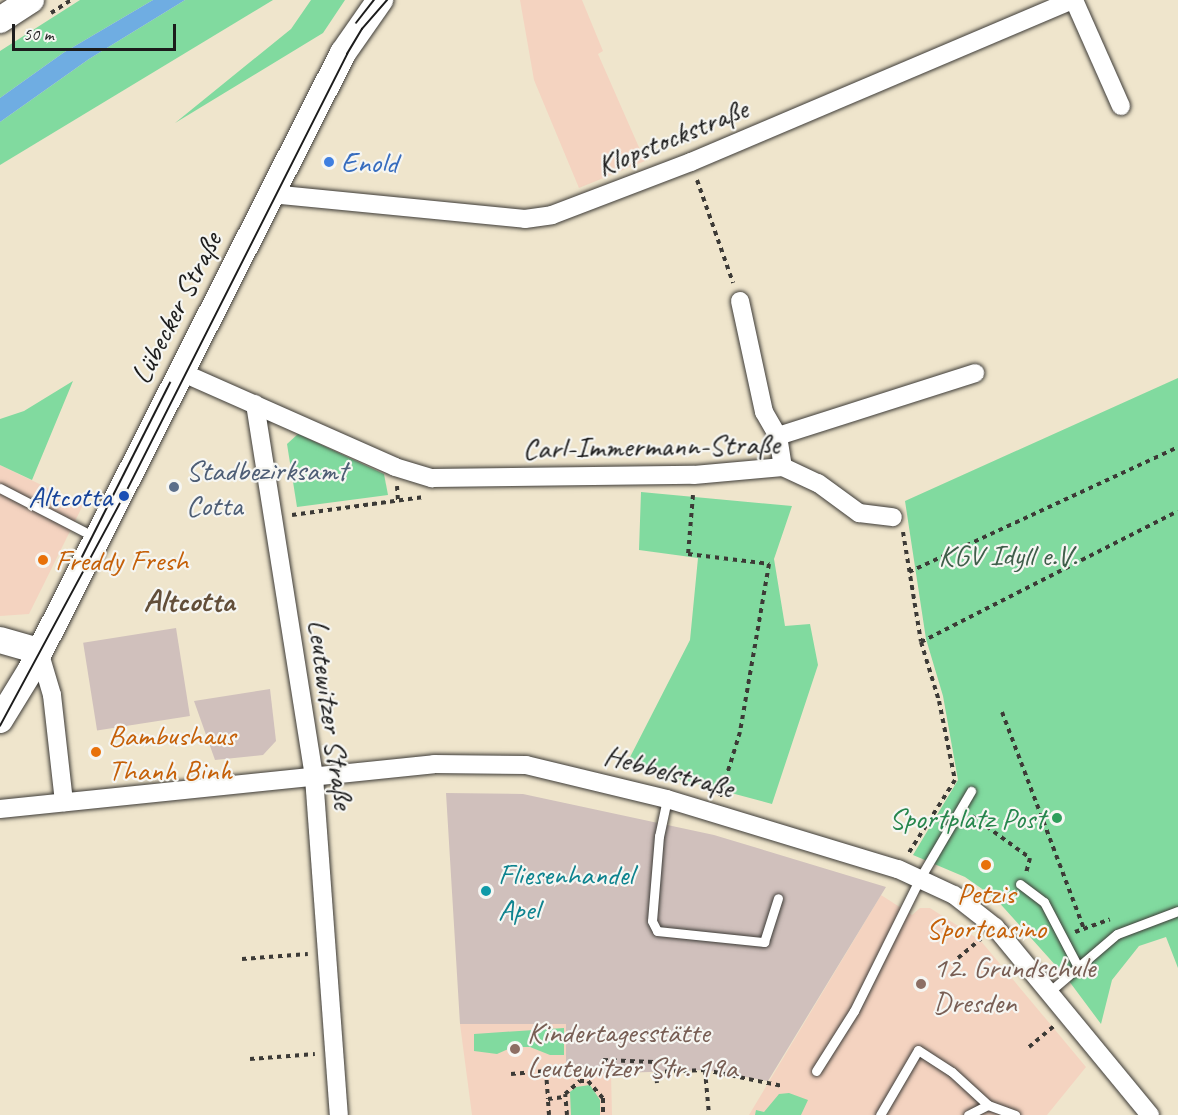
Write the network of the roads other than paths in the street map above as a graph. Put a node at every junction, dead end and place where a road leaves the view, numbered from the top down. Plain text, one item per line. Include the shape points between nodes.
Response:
1 (31, 0) edge
2 (380, 0) edge
3 (1074, 0) edge
4 (0, 20) edge
5 (1121, 106) dead end
6 (271, 194) junction
7 (740, 301) road end
8 (181, 372) junction
9 (975, 373) dead end
10 (255, 404) junction
11 (778, 436) junction
12 (783, 467) junction
13 (0, 488) edge
14 (893, 517) road end
15 (98, 538) junction
16 (0, 640) edge
17 (39, 651) junction
18 (0, 720) edge
19 (314, 777) junction
20 (971, 791) dead end
21 (667, 799) junction
22 (64, 802) junction
23 (0, 809) edge
24 (920, 878) junction
25 (1020, 884) road end
26 (778, 898) dead end
27 (1178, 911) edge
28 (1078, 968) junction
29 (1048, 992) junction
30 (816, 1071) dead end
31 (988, 1105) junction
32 (339, 1115) edge
33 (880, 1115) edge
34 (968, 1115) edge
35 (1015, 1115) edge
36 (1150, 1115) edge

1 - 4 main road
2 - 6 main road, Lübecker Straße via 343,53
3 - 5 street
3 - 6 street, Klopstockstraße via 690,162 552,215 525,219
6 - 8 main road, Lübecker Straße
7 - 11 street via 764,412
8 - 10 street
8 - 15 main road, Lübecker Straße
9 - 11 street
10 - 12 street, Carl-Immermann-Straße via 395,467 432,478 694,476
10 - 19 street, Leutewitzer Straße
11 - 12 street
12 - 14 street, Carl-Immermann-Straße via 818,483 859,513
13 - 15 lane
15 - 17 main road, Lübecker Straße
16 - 17 main road
17 - 18 main road
17 - 22 street via 52,695
19 - 21 street, Hebbelstraße via 434,764 526,765
19 - 22 street, Hebbelstraße
19 - 32 street, Leutewitzer Straße
20 - 24 lane
21 - 24 street, Hebbelstraße
21 - 26 lane via 659,836 651,921 657,931 764,942
22 - 23 street
24 - 29 street, Hebbelstraße via 954,895 995,927
24 - 30 lane via 854,1011
25 - 28 lane via 1044,902
27 - 28 lane via 1118,934
28 - 29 lane
29 - 36 street, Hebbelstraße
31 - 33 lane via 952,1072 918,1050
31 - 34 lane
31 - 35 lane

